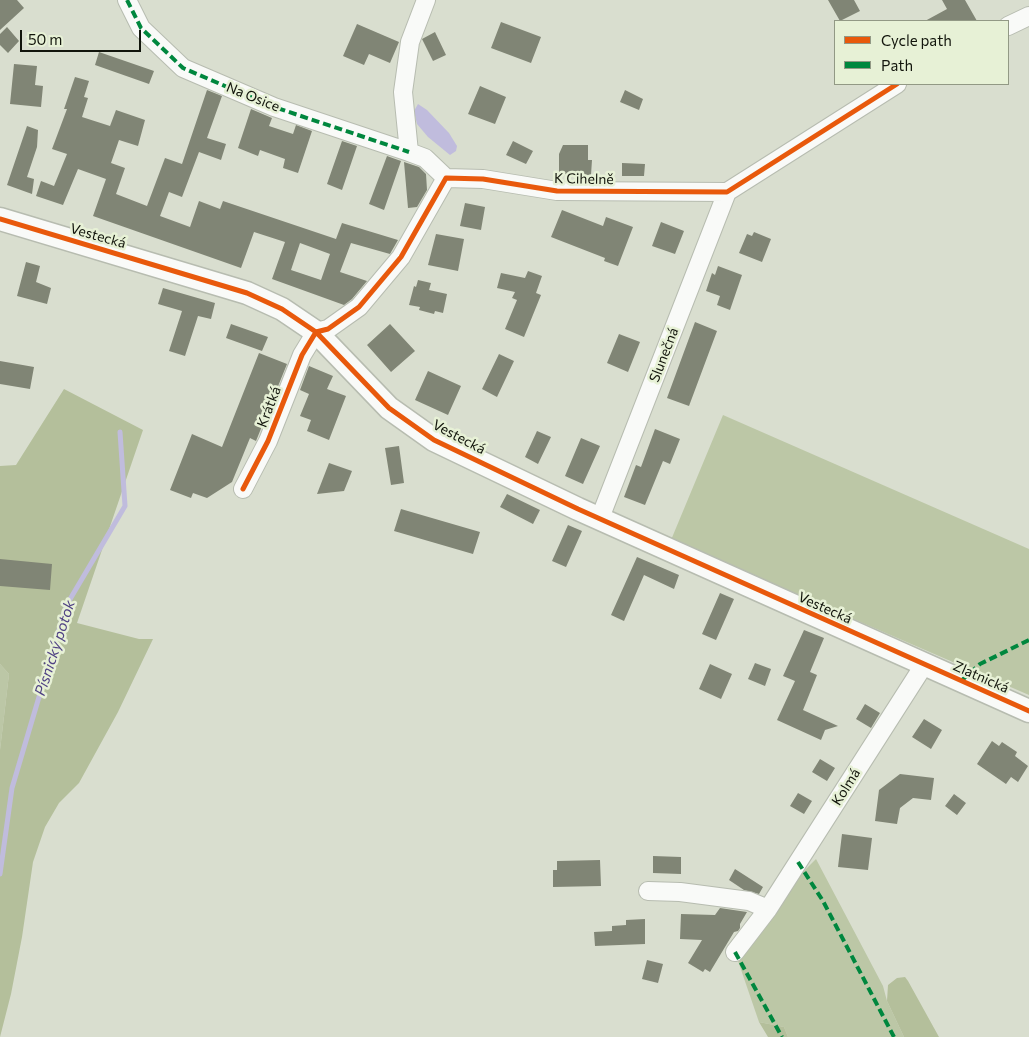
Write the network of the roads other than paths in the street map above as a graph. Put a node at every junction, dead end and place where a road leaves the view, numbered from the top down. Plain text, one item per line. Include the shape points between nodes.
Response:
1 (127, 0) edge
2 (426, 0) edge
3 (1029, 16) edge
4 (1009, 26) edge
5 (895, 85) edge
6 (409, 152) junction
7 (446, 178) junction
8 (727, 192) junction
9 (0, 218) edge
10 (316, 332) junction
11 (243, 489) dead end
12 (600, 518) junction
13 (924, 665) junction
14 (1029, 711) edge
15 (648, 892) dead end
16 (768, 909) junction
17 (735, 952) dead end

1 - 6 street, Na Osice via 141,28 183,68 274,107
2 - 6 street via 410,42 403,92
3 - 4 street
5 - 8 street
6 - 7 street, Na Osice via 425,158
7 - 8 street, K Cihelně via 483,179 557,191
7 - 10 street via 401,257 359,307 328,329
8 - 12 street, Slunečná
9 - 10 street, Vestecká via 247,293 282,309
10 - 11 street, Krátká via 302,355 268,441
10 - 12 street, Vestecká via 389,408 434,440
12 - 13 street, Vestecká
13 - 14 street, Zlatnická
13 - 16 street, Kolmá
15 - 16 street via 680,892 749,901
16 - 17 street, Kolmá

